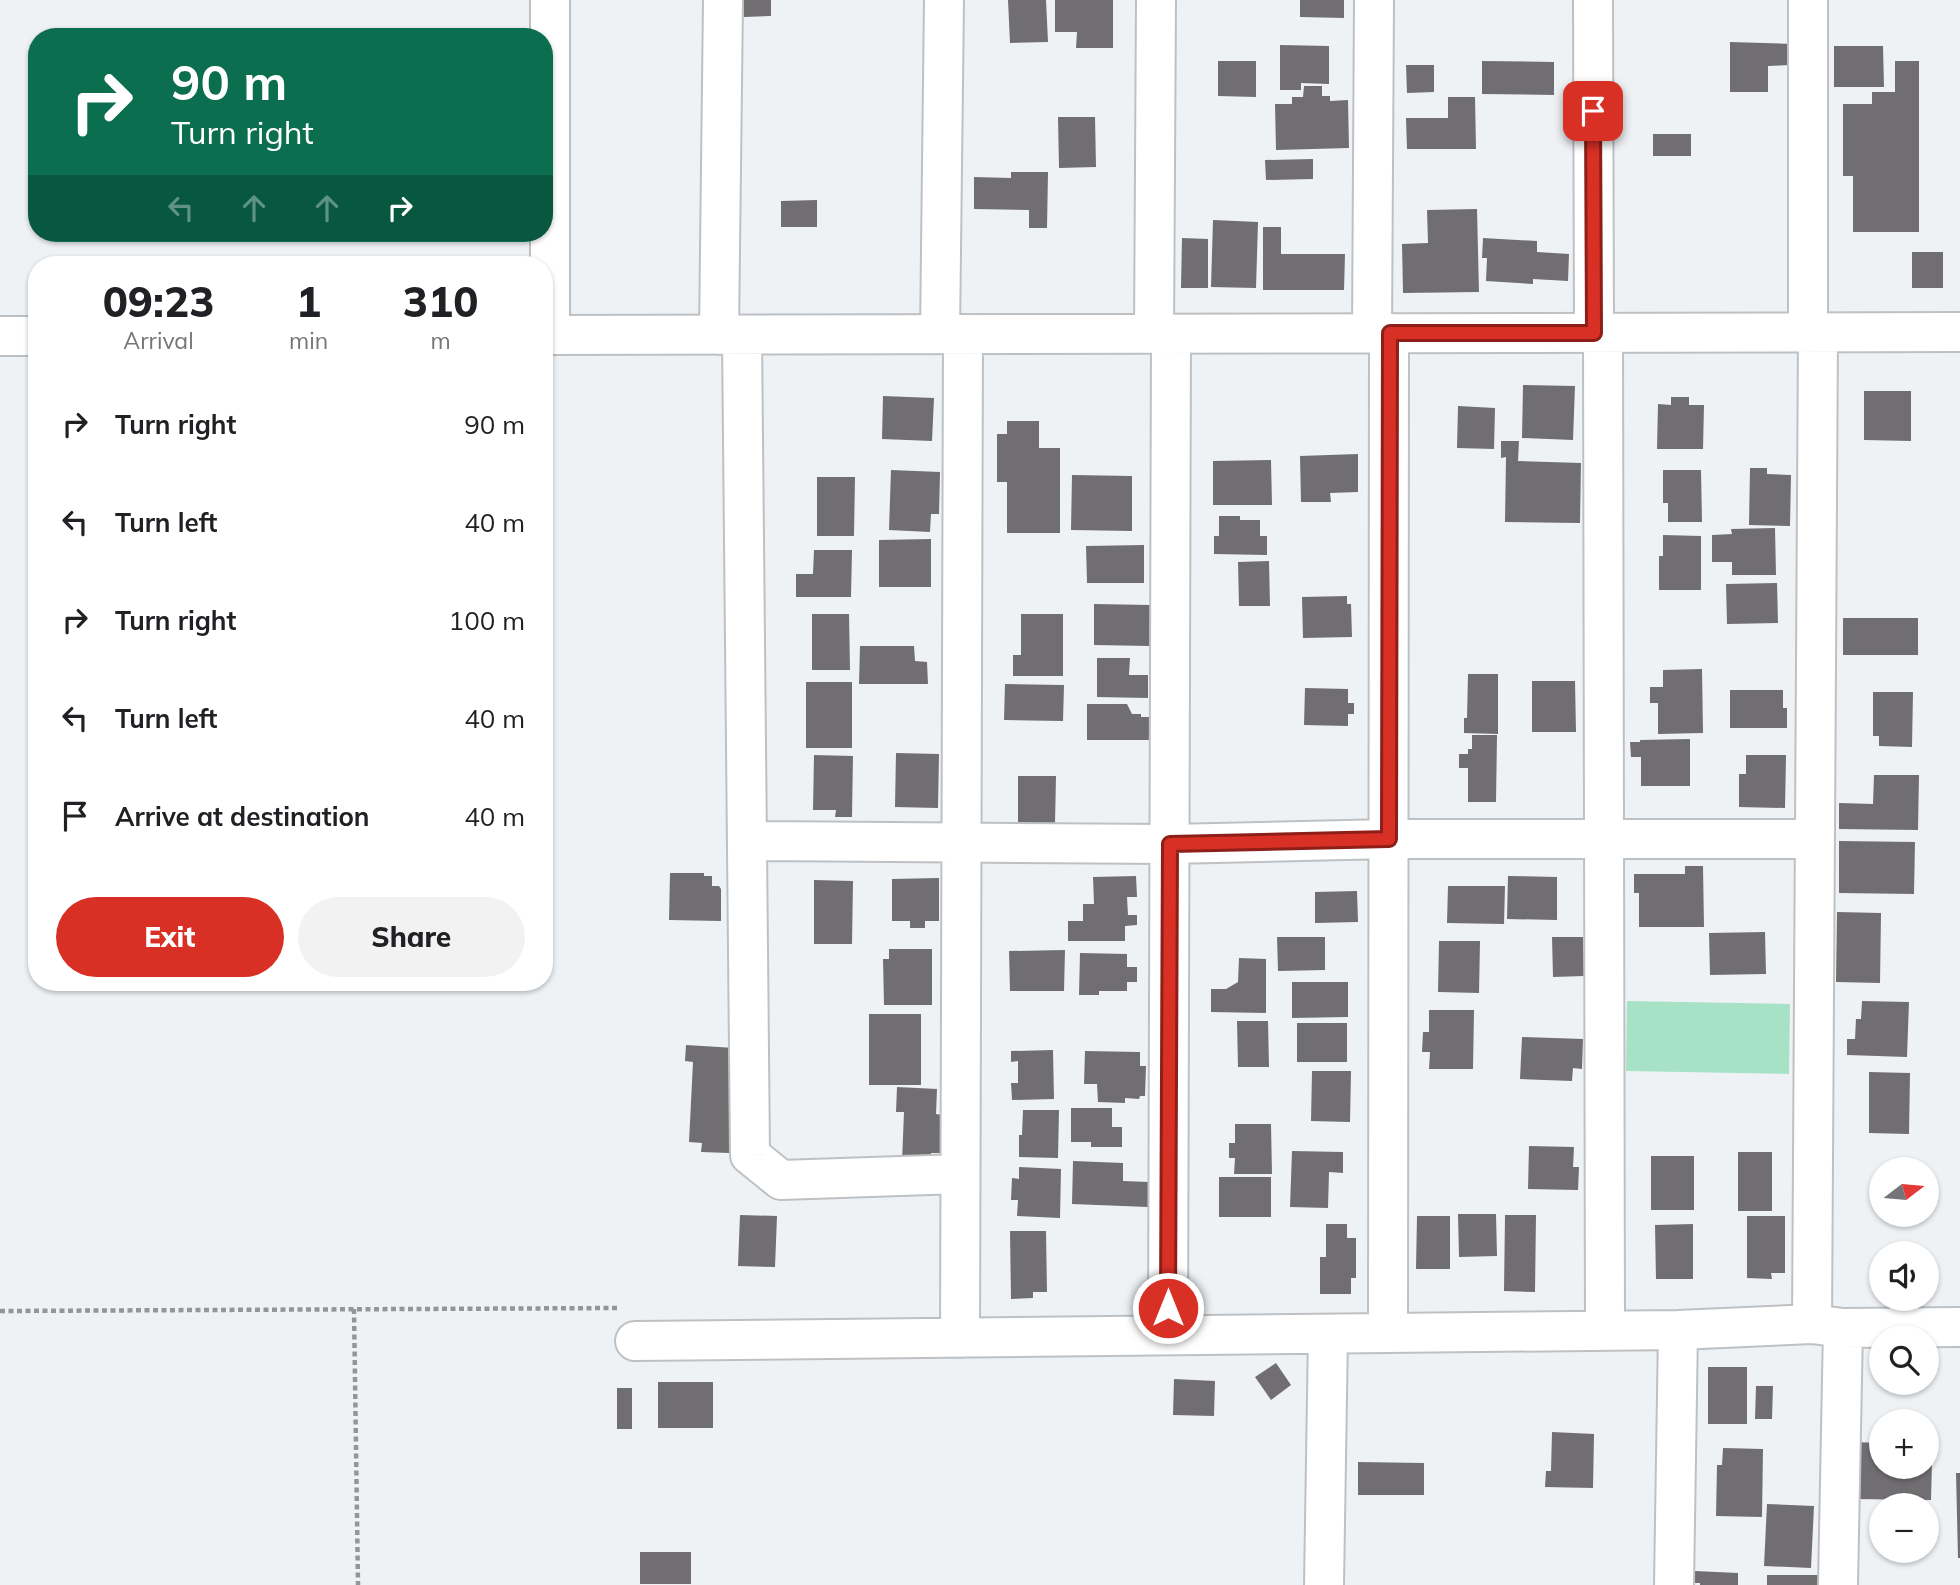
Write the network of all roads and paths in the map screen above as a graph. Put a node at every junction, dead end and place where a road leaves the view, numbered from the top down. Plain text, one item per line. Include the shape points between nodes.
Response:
1 (550, 0) edge
2 (723, 0) edge
3 (944, 0) edge
4 (1156, 0) edge
5 (1374, 0) edge
6 (1593, 0) edge
7 (1808, 0) edge
8 (550, 28) edge
9 (1813, 332) junction
10 (1960, 332) edge
11 (1381, 333) junction
12 (1599, 333) junction
13 (952, 334) junction
14 (1162, 334) junction
15 (553, 335) edge
16 (730, 335) junction
17 (0, 336) edge
18 (28, 336) edge
19 (1389, 839) junction
20 (1604, 839) junction
21 (1814, 839) junction
22 (747, 841) junction
23 (962, 842) junction
24 (1170, 844) junction
25 (960, 1174) junction
26 (354, 1309) junction
27 (0, 1311) edge
28 (633, 1325) joint
29 (1828, 1326) junction
30 (1960, 1327) edge
31 (1678, 1330) junction
32 (1605, 1331) junction
33 (1388, 1333) junction
34 (1328, 1334) junction
35 (1168, 1335) junction
36 (960, 1338) junction
37 (358, 1585) edge
38 (1324, 1585) edge
39 (1674, 1585) edge
40 (1838, 1585) edge

1 - 8 street
2 - 16 street
3 - 13 street
4 - 14 street
5 - 11 street
6 - 12 street
7 - 9 street
9 - 10 street
9 - 12 street
9 - 21 street
11 - 12 street
11 - 14 street
11 - 19 street
12 - 20 street
13 - 14 street
13 - 16 street
13 - 23 street
14 - 24 street
15 - 16 street
16 - 22 street
17 - 18 street
19 - 20 street
19 - 24 street
19 - 33 street
20 - 21 street
20 - 32 street
21 - 29 street
22 - 23 street
22 - 25 street via 751,1155 781,1180
23 - 24 street
23 - 25 street
24 - 35 street
25 - 36 street
26 - 27 path
26 - 28 path
26 - 37 path
28 - 36 street
29 - 30 street
29 - 31 street
29 - 40 street
31 - 32 street
31 - 39 street
32 - 33 street
33 - 34 street
34 - 35 street
34 - 38 street
35 - 36 street

